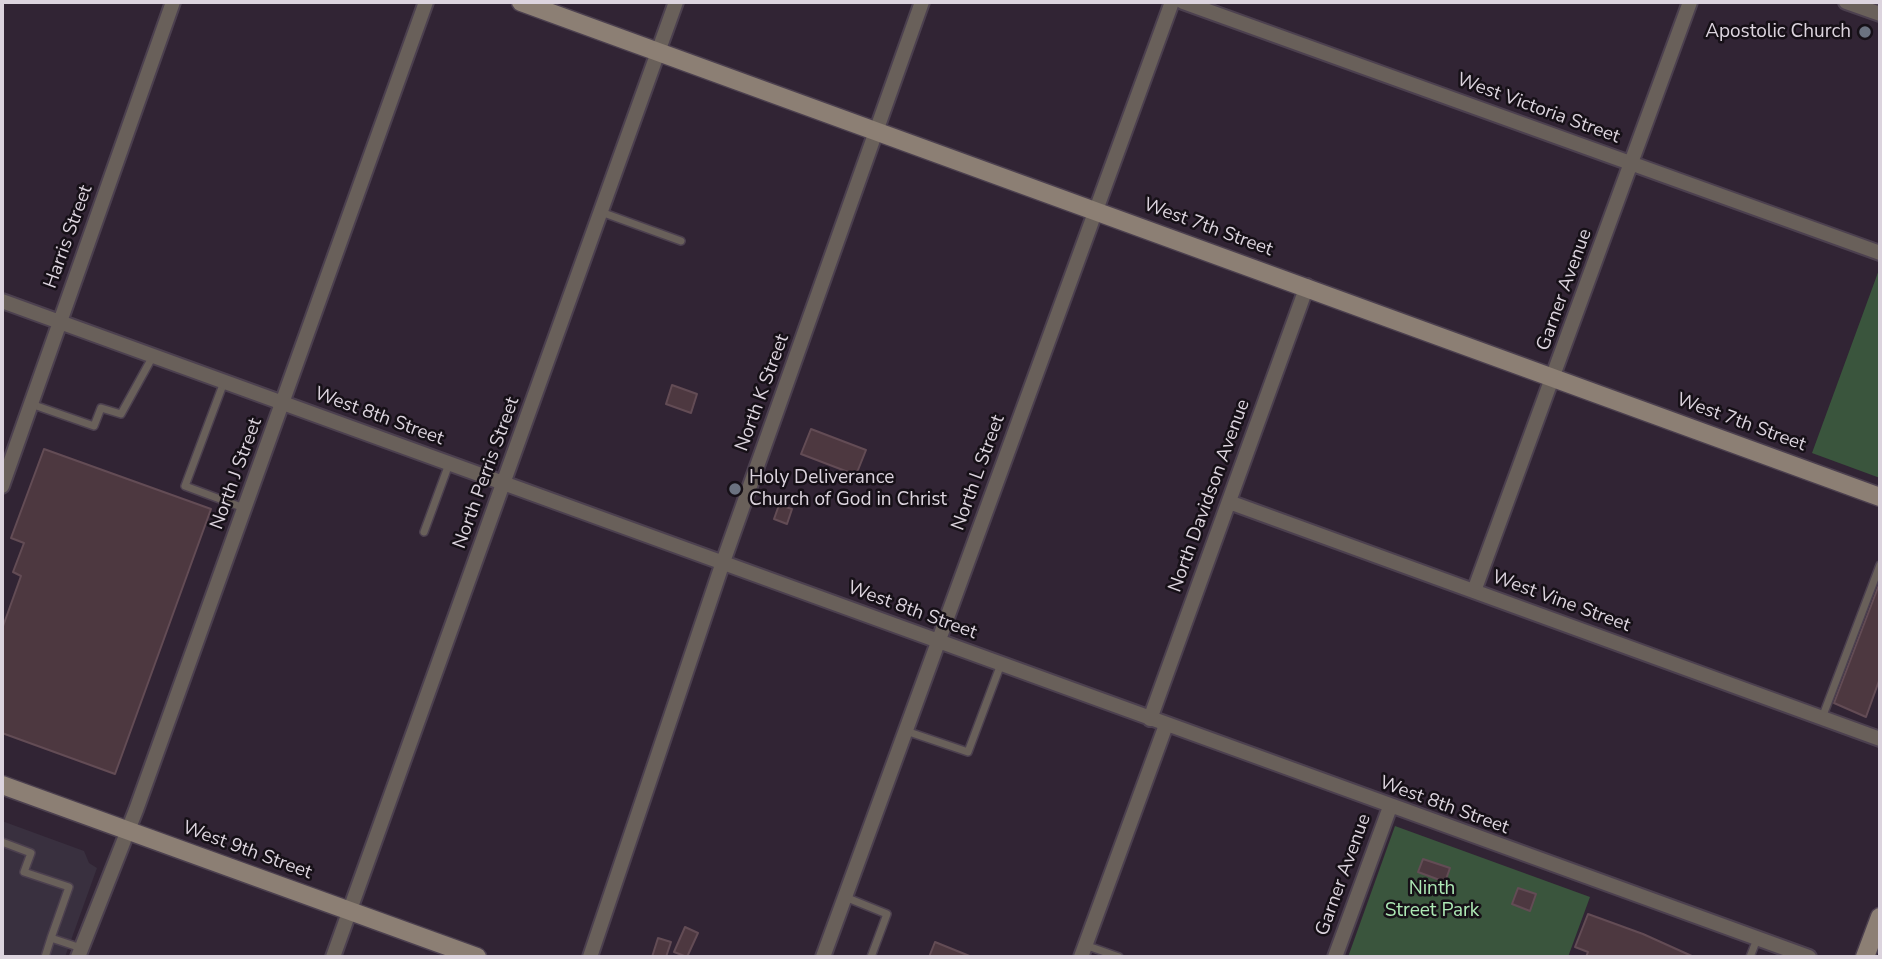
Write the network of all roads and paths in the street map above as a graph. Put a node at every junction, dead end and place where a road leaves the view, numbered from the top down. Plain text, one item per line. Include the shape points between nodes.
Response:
1 (173, 2) edge
2 (426, 2) edge
3 (521, 2) edge
4 (676, 2) edge
5 (922, 2) edge
6 (1172, 2) edge
7 (1183, 2) edge
8 (1690, 2) edge
9 (1846, 2) edge
10 (1880, 14) edge
11 (658, 51) junction
12 (877, 131) junction
13 (1631, 163) junction
14 (1095, 210) junction
15 (601, 212) junction
16 (681, 241) dead end
17 (1880, 253) edge
18 (1307, 286) junction
19 (2, 301) edge
20 (60, 322) junction
21 (153, 356) junction
22 (1554, 376) junction
23 (224, 382) junction
24 (31, 404) junction
25 (284, 404) junction
26 (449, 463) junction
27 (504, 483) junction
28 (2, 486) edge
29 (1880, 497) edge
30 (1229, 502) junction
31 (244, 508) junction
32 (424, 532) dead end
33 (723, 562) junction
34 (1880, 565) edge
35 (1877, 583) edge
36 (1474, 591) junction
37 (939, 640) junction
38 (1001, 664) junction
39 (1822, 718) junction
40 (1150, 719) junction
41 (1166, 725) junction
42 (906, 730) junction
43 (1880, 739) edge
44 (2, 785) edge
45 (1390, 807) junction
46 (128, 830) junction
47 (2, 842) edge
48 (845, 897) junction
49 (350, 911) junction
50 (1880, 917) edge
51 (51, 938) junction
52 (1757, 939) junction
53 (1083, 951) edge
54 (79, 953) edge
55 (45, 957) edge
56 (333, 957) edge
57 (477, 957) edge
58 (590, 957) edge
59 (823, 957) edge
60 (871, 957) edge
61 (1119, 957) edge
62 (1335, 957) edge
63 (1751, 957) edge
64 (1809, 957) edge
65 (1865, 957) edge

1 - 20 street, Harris Street
2 - 25 street, North J Street
3 - 11 street, West 7th Street
4 - 11 street, North Perris Street
5 - 12 street, North K Street
6 - 14 street, North L Street
7 - 13 street, West Victoria Street
8 - 13 street, Garner Avenue
9 - 10 street
11 - 12 street, West 7th Street
11 - 15 street, North Perris Street
12 - 14 street, West 7th Street
12 - 33 street, North K Street
13 - 17 street, West Victoria Street
13 - 22 street, Garner Avenue
14 - 18 street, West 7th Street
14 - 37 street, North L Street
15 - 16 lane
15 - 27 street, North Perris Street
18 - 22 street, West 7th Street
18 - 30 street, North Davidson Avenue
19 - 20 street, West 8th Street
20 - 21 street, West 8th Street
20 - 24 street, Harris Street
21 - 23 street, West 8th Street
21 - 24 lane via 121,414 101,408 94,426
22 - 29 street, West 7th Street
22 - 36 street, Garner Avenue
23 - 25 street, West 8th Street
23 - 31 lane via 186,486
24 - 28 street, Harris Street
25 - 26 street, West 8th Street
25 - 31 street, North J Street
26 - 27 street, West 8th Street
26 - 32 lane
27 - 33 street, West 8th Street
27 - 49 street, North Perris Street
30 - 36 street, West Vine Street
30 - 40 street, North Davidson Avenue
31 - 46 street, North J Street
33 - 37 street, West 8th Street
33 - 58 street, North K Street
34 - 35 lane
35 - 39 lane
36 - 39 street, West Vine Street
37 - 38 street, West 8th Street
37 - 42 street, North L Street
38 - 40 street, West 8th Street
38 - 42 lane via 968,752
39 - 43 street, West Vine Street
40 - 41 street, West 8th Street
41 - 45 street, West 8th Street
41 - 53 street
42 - 48 street, North L Street
44 - 46 street, West 9th Street
45 - 52 street, West 8th Street
45 - 62 street, Garner Avenue
46 - 49 street, West 9th Street
46 - 54 street, North J Street
47 - 51 lane via 31,853 24,872 69,887
48 - 59 street, North L Street
48 - 60 lane via 887,914
49 - 56 street, North Perris Street
49 - 57 street, West 9th Street
50 - 65 street
51 - 54 lane
51 - 55 lane
52 - 63 lane
52 - 64 street, West 8th Street
53 - 61 lane

